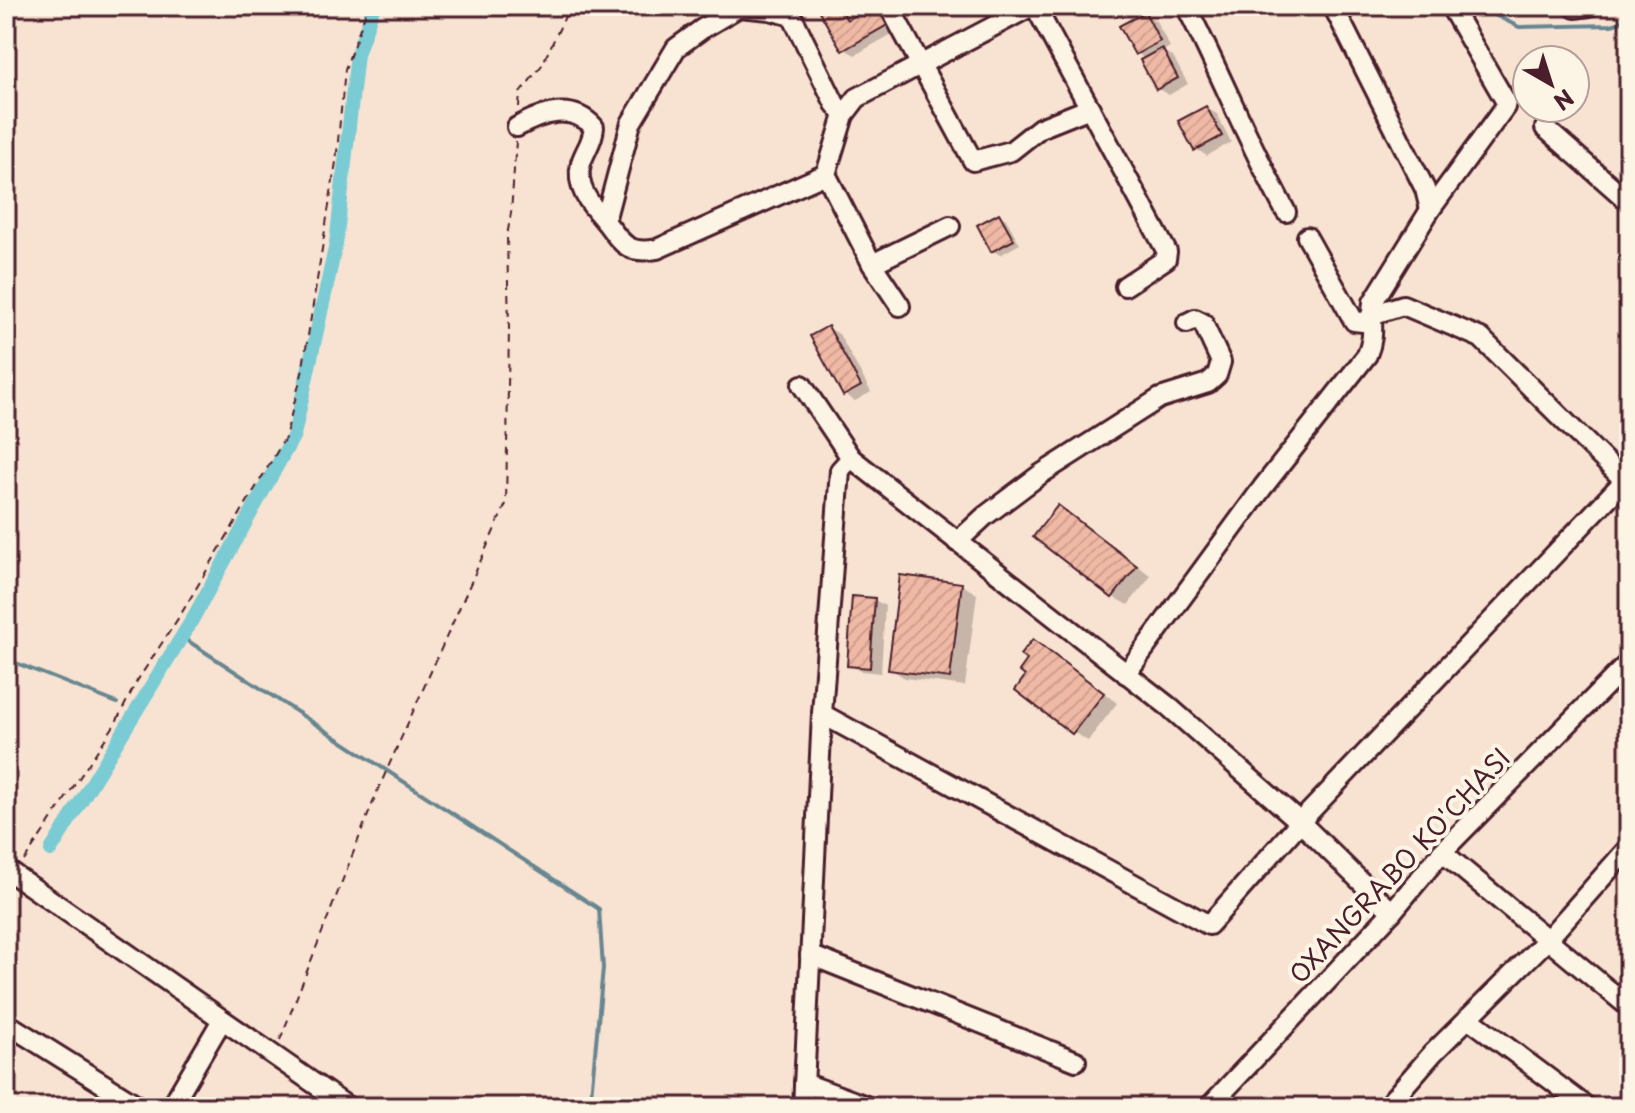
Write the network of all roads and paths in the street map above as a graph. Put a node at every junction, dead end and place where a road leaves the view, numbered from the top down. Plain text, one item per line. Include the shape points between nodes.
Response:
1 (368, 6) edge
2 (570, 6) edge
3 (889, 6) edge
4 (1033, 6) edge
5 (1186, 6) edge
6 (1333, 6) edge
7 (1452, 9) dead end
8 (921, 65) junction
9 (1090, 108) junction
10 (844, 115) junction
11 (517, 127) junction
12 (1545, 128) dead end
13 (826, 174) junction
14 (1629, 202) edge
15 (1430, 210) junction
16 (1286, 212) dead end
17 (605, 221) junction
18 (950, 226) dead end
19 (1307, 237) dead end
20 (872, 264) junction
21 (1125, 286) dead end
22 (900, 306) dead end
23 (1372, 319) junction
24 (1187, 323) dead end
25 (802, 385) dead end
26 (851, 458) junction
27 (1627, 479) edge
28 (957, 542) junction
29 (1629, 662) edge
30 (1126, 674) junction
31 (822, 714) junction
32 (1300, 822) junction
33 (1629, 847) edge
34 (1442, 852) junction
35 (11, 872) edge
36 (1392, 912) junction
37 (1547, 940) junction
38 (810, 955) junction
39 (1629, 1007) edge
40 (1468, 1018) junction
41 (222, 1020) junction
42 (6, 1023) edge
43 (274, 1056) junction
44 (1076, 1061) dead end
45 (804, 1083) junction
46 (140, 1107) edge
47 (171, 1107) edge
48 (348, 1107) edge
49 (803, 1107) edge
50 (869, 1107) edge
51 (1209, 1107) edge
52 (1386, 1107) edge
53 (1587, 1107) edge

1 - 35 path via 345,69 336,162 302,373 285,438 115,724
2 - 11 path via 542,65 520,93
3 - 8 street
4 - 8 street
4 - 9 street
5 - 16 street
6 - 15 street via 1425,189
7 - 15 street via 1506,102
8 - 9 street via 973,161 1011,151 1040,128
8 - 10 street via 857,98
9 - 21 street via 1167,252 1166,259
10 - 13 street
10 - 17 street via 792,16 739,7 676,48 631,123
11 - 17 street via 535,117 565,112 586,118 594,127 581,163 580,186
11 - 43 path via 507,236 506,504 377,792
12 - 14 street
13 - 17 street via 657,249 642,252 624,246
13 - 20 street
15 - 23 street via 1373,302
18 - 20 street
19 - 23 street via 1354,321
20 - 22 street
23 - 27 street via 1403,305 1481,338
23 - 30 street via 1373,341 1367,355
24 - 28 street via 1203,323 1221,362 1217,375 1208,383 1160,398 1067,457
25 - 26 street
26 - 28 street
26 - 31 street via 840,470
27 - 32 street
28 - 30 street
29 - 34 street, OXANGRABO KO'CHASI
30 - 32 street
31 - 32 street via 1209,925
31 - 38 street
32 - 36 street
33 - 37 street
34 - 36 street, OXANGRABO KO'CHASI
34 - 37 street
35 - 41 street
36 - 51 street, OXANGRABO KO'CHASI
37 - 39 street
37 - 40 street
38 - 44 street
38 - 45 street
40 - 52 street
40 - 53 street
41 - 43 street
41 - 47 street
42 - 46 street
43 - 48 street
45 - 49 street
45 - 50 street

